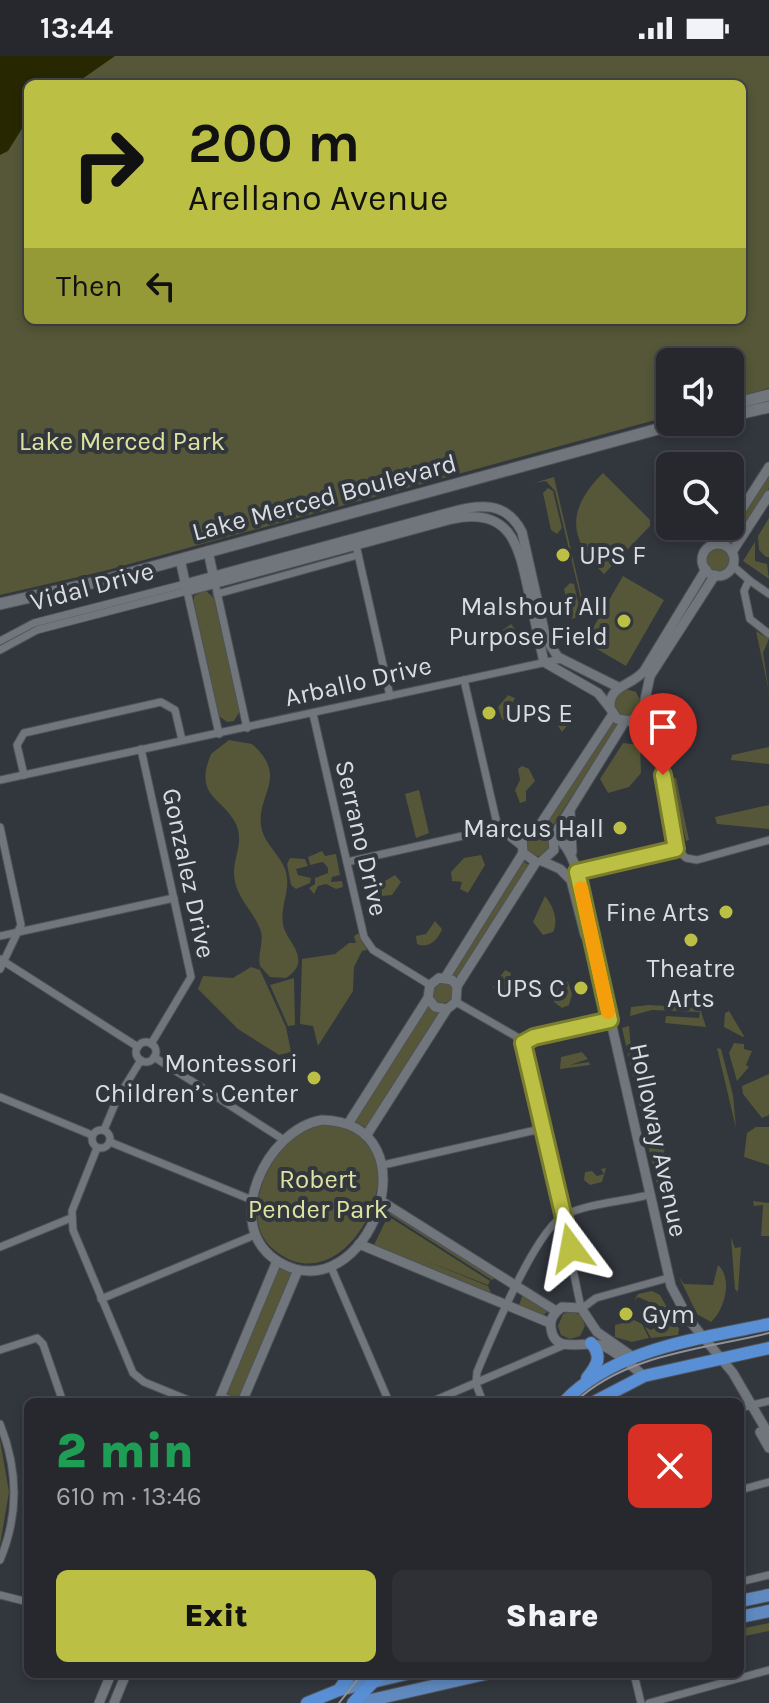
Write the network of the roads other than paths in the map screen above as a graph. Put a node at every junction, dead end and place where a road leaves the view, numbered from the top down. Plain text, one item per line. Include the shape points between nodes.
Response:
1 (769, 395) edge
2 (744, 401) edge
3 (767, 408) edge
4 (744, 413) edge
5 (656, 430) edge
6 (769, 467) edge
7 (769, 495) edge
8 (479, 510) junction
9 (521, 543) junction
10 (720, 543) junction
11 (357, 550) junction
12 (208, 551) junction
13 (732, 552) junction
14 (180, 559) junction
15 (733, 566) junction
16 (710, 572) junction
17 (749, 580) junction
18 (215, 584) junction
19 (186, 588) junction
20 (769, 594) edge
21 (0, 604) edge
22 (769, 634) edge
23 (0, 641) edge
24 (0, 650) edge
25 (562, 659) junction
26 (544, 662) junction
27 (464, 680) junction
28 (622, 686) junction
29 (390, 696) junction
30 (645, 699) junction
31 (611, 711) junction
32 (313, 714) junction
33 (639, 717) junction
34 (625, 721) junction
35 (247, 728) junction
36 (219, 734) junction
37 (182, 740) junction
38 (141, 749) junction
39 (24, 775) junction
40 (0, 780) edge
41 (570, 808) junction
42 (0, 827) edge
43 (498, 828) junction
44 (534, 829) junction
45 (553, 837) junction
46 (769, 840) edge
47 (676, 849) junction
48 (522, 850) junction
49 (573, 859) junction
50 (347, 862) junction
51 (539, 862) junction
52 (577, 872) junction
53 (174, 898) junction
54 (19, 932) junction
55 (0, 936) edge
56 (1, 964) edge
57 (445, 978) junction
58 (430, 985) junction
59 (457, 986) junction
60 (428, 998) junction
61 (456, 1002) junction
62 (447, 1009) junction
63 (607, 1021) junction
64 (523, 1043) junction
65 (151, 1044) junction
66 (138, 1047) junction
67 (154, 1057) junction
68 (141, 1060) junction
69 (0, 1097) edge
70 (348, 1124) junction
71 (545, 1128) junction
72 (104, 1130) junction
73 (92, 1135) junction
74 (366, 1136) junction
75 (284, 1140) junction
76 (110, 1142) junction
77 (97, 1148) junction
78 (383, 1165) junction
79 (644, 1196) junction
80 (252, 1200) junction
81 (381, 1201) junction
82 (563, 1215) junction
83 (71, 1218) junction
84 (255, 1235) junction
85 (359, 1244) junction
86 (0, 1247) edge
87 (277, 1261) junction
88 (331, 1267) junction
89 (298, 1270) junction
90 (666, 1279) junction
91 (516, 1284) junction
92 (101, 1299) junction
93 (505, 1303) junction
94 (581, 1308) junction
95 (556, 1311) junction
96 (589, 1318) junction
97 (550, 1323) junction
98 (769, 1324) edge
99 (702, 1340) junction
100 (585, 1344) junction
101 (564, 1345) junction
102 (769, 1348) edge
103 (0, 1350) edge
104 (629, 1359) junction
105 (719, 1359) junction
106 (644, 1376) junction
107 (476, 1384) junction
108 (579, 1387) junction
109 (62, 1398) edge
110 (184, 1398) edge
111 (219, 1398) edge
112 (244, 1398) edge
113 (387, 1398) edge
114 (441, 1398) edge
115 (481, 1398) edge
116 (568, 1398) edge
117 (600, 1398) edge
118 (741, 1398) edge
119 (769, 1401) edge
120 (746, 1406) edge
121 (0, 1424) edge
122 (769, 1435) edge
123 (769, 1448) edge
124 (769, 1482) edge
125 (744, 1489) edge
126 (0, 1560) edge
127 (769, 1575) edge
128 (744, 1581) edge
129 (0, 1595) edge
130 (769, 1595) edge
131 (744, 1600) edge
132 (24, 1601) edge
133 (769, 1611) edge
134 (744, 1616) edge
135 (769, 1670) edge
136 (744, 1677) edge
137 (109, 1678) edge
138 (124, 1678) edge
139 (347, 1678) edge
140 (375, 1678) edge
141 (377, 1678) edge
142 (467, 1678) edge
143 (635, 1678) edge
144 (740, 1678) edge
145 (339, 1690) junction
146 (99, 1703) edge
147 (114, 1703) edge
148 (307, 1703) edge
149 (332, 1703) edge
150 (356, 1703) edge
151 (641, 1703) edge
152 (649, 1703) edge

1 - 2 main road
3 - 4 main road
5 - 12 main road, Lake Merced Boulevard
6 - 10 street
7 - 13 street
8 - 9 street
8 - 11 street, Vidal Drive
8 - 18 street, Vidal Drive
9 - 25 street via 546,639
9 - 26 street
10 - 13 street
10 - 16 street via 704,554
11 - 18 street, Vidal Drive
11 - 29 street
12 - 14 main road, Lake Merced Boulevard
12 - 18 street
13 - 15 street
14 - 19 street
14 - 21 main road, Lake Merced Boulevard
15 - 16 street via 726,574
15 - 17 street
16 - 28 street via 644,671
16 - 30 street via 650,676
17 - 20 street
17 - 22 street via 744,591 750,619
18 - 19 street, Vidal Drive
18 - 35 street
19 - 23 street, Vidal Drive via 34,623
19 - 24 street, Vidal Drive via 37,630
19 - 36 street
25 - 26 street, Arballo Drive
25 - 28 street
26 - 27 street, Arballo Drive
26 - 31 street via 598,693
27 - 29 street, Arballo Drive
27 - 43 street
28 - 30 street via 638,689
28 - 31 street via 611,695
29 - 32 street, Arballo Drive
30 - 33 street
31 - 34 street
31 - 44 street
32 - 35 street, Arballo Drive
32 - 50 street, Serrano Drive
33 - 34 street
33 - 47 street via 655,741
34 - 41 street
35 - 36 street, Arballo Drive
36 - 37 street, Arballo Drive
37 - 38 street, Arballo Drive
37 - 39 street via 175,710 161,702 24,733 17,745
38 - 39 street, Arballo Drive
38 - 53 street, Gonzalez Drive
39 - 40 street, Arballo Drive
41 - 45 street
41 - 49 street
42 - 54 street
43 - 44 street
43 - 48 street
43 - 50 street
44 - 45 street, Holloway Avenue
44 - 48 street
45 - 49 street, Holloway Avenue via 566,844
45 - 51 street via 554,850
46 - 47 street via 697,860
47 - 52 street
48 - 51 street, Holloway Avenue
48 - 57 street
49 - 52 street, Holloway Avenue
50 - 58 street, Serrano Drive via 367,944
51 - 59 street
51 - 63 street, Holloway Avenue via 566,874 574,887
52 - 63 street, Holloway Avenue
53 - 54 street
53 - 65 street, Gonzalez Drive via 191,977
54 - 55 street
54 - 56 street
56 - 66 street
57 - 58 street
57 - 59 street
58 - 60 street
59 - 61 street
60 - 62 street via 435,1007
60 - 70 street
61 - 62 street
61 - 64 street
62 - 74 street
63 - 64 street
63 - 79 street, Holloway Avenue
63 - 90 street, Holloway Avenue
64 - 71 street
65 - 66 street
65 - 67 street
66 - 68 street
67 - 68 street
67 - 75 street
68 - 72 street
69 - 73 street
70 - 74 street
70 - 75 street via 312,1121
71 - 78 street
71 - 82 street
72 - 73 street
72 - 76 street
73 - 77 street
74 - 78 street
75 - 80 street
76 - 77 street
76 - 80 street
77 - 83 street
78 - 81 street
79 - 82 street
79 - 90 street, Holloway Avenue
80 - 84 street
81 - 85 street
81 - 91 street
82 - 91 street
82 - 94 street
83 - 86 street
83 - 92 street
84 - 87 street
84 - 92 street
85 - 88 street
85 - 93 street
87 - 89 street
87 - 111 street
88 - 89 street
88 - 113 street
89 - 112 street
90 - 94 street via 595,1298
90 - 99 street, Holloway Avenue via 678,1312
91 - 93 street
91 - 95 street
92 - 110 street via 136,1377
93 - 97 street
93 - 107 street
94 - 95 street via 568,1305
94 - 96 street
95 - 97 street
96 - 100 street
96 - 104 street via 599,1334
97 - 101 street via 553,1336
98 - 99 highway
99 - 104 highway
99 - 105 street, Holloway Avenue
100 - 101 street
100 - 104 street
100 - 108 highway via 597,1351 598,1362
101 - 107 street
102 - 105 highway
103 - 109 street via 37,1338
104 - 106 street
104 - 108 highway
105 - 106 highway
105 - 118 street, Holloway Avenue
106 - 117 highway
107 - 114 street
107 - 115 street
108 - 116 highway
119 - 120 street
120 - 122 street, Holloway Avenue
120 - 123 street, Holloway Avenue
121 - 126 street via 15,1492
124 - 125 street
127 - 128 street
129 - 132 street
130 - 131 main road
133 - 134 main road
135 - 136 street
137 - 146 street
138 - 147 street
139 - 145 highway
140 - 145 main road
141 - 150 highway
142 - 150 main road
143 - 151 street
144 - 152 street
145 - 148 highway
145 - 149 street

